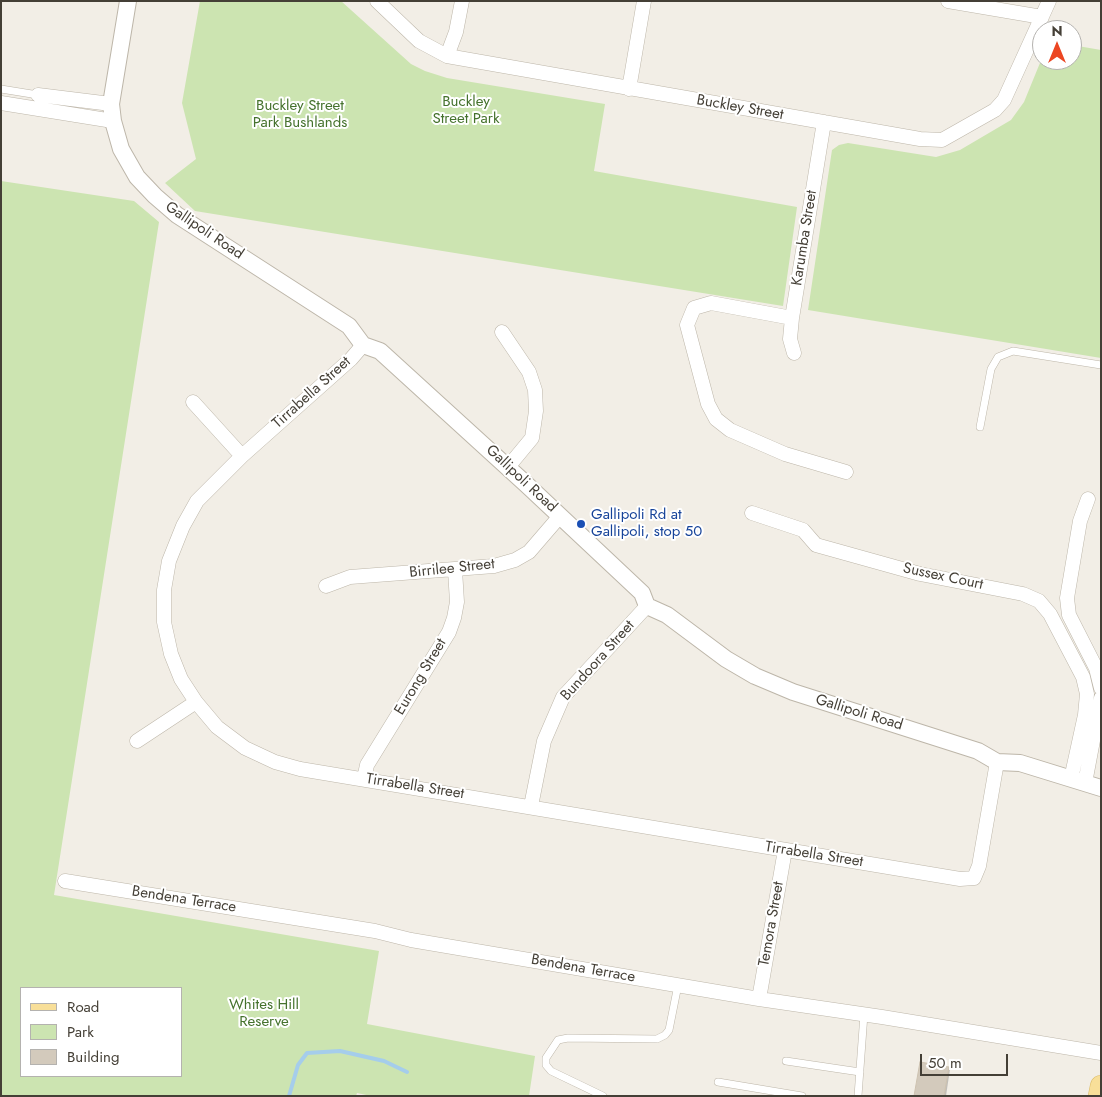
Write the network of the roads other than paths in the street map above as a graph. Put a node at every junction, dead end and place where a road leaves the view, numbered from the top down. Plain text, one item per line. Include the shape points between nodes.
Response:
1 (128, 1) edge
2 (377, 1) edge
3 (462, 1) edge
4 (644, 1) edge
5 (948, 1) edge
6 (1049, 1) edge
7 (1042, 17) junction
8 (447, 56) junction
9 (1, 89) edge
10 (628, 89) junction
11 (38, 95) joint
12 (1, 103) edge
13 (112, 104) junction
14 (113, 121) junction
15 (824, 122) junction
16 (792, 318) junction
17 (502, 332) dead end
18 (363, 345) junction
19 (794, 353) dead end
20 (1101, 365) edge
21 (193, 402) dead end
22 (980, 427) dead end
23 (242, 456) junction
24 (508, 467) junction
25 (846, 472) dead end
26 (1088, 499) dead end
27 (752, 513) dead end
28 (560, 516) junction
29 (455, 570) junction
30 (326, 586) dead end
31 (648, 606) junction
32 (1101, 688) edge
33 (1096, 696) edge
34 (196, 702) junction
35 (137, 741) dead end
36 (998, 762) junction
37 (364, 779) junction
38 (1078, 781) junction
39 (1101, 788) edge
40 (531, 806) junction
41 (785, 850) junction
42 (65, 881) dead end
43 (678, 985) junction
44 (759, 999) junction
45 (864, 1014) junction
46 (1101, 1053) edge
47 (786, 1060) dead end
48 (860, 1072) junction
49 (718, 1082) dead end
50 (1101, 1086) edge
51 (602, 1096) edge
52 (802, 1096) edge
53 (858, 1096) edge
54 (1099, 1096) edge

1 - 13 street, Gallipoli Road
2 - 8 street, Buckley Street via 419,41
3 - 8 street
4 - 10 street
5 - 7 street
6 - 7 street, Buckley Street
7 - 15 street, Buckley Street via 1004,100 995,110 942,140
8 - 10 street, Buckley Street
9 - 11 lane
10 - 15 street, Buckley Street
11 - 13 street
12 - 14 street
13 - 14 street, Gallipoli Road
14 - 18 street, Gallipoli Road via 121,149 137,177 155,196 177,215 349,326
15 - 16 street, Karumba Street
16 - 19 street, Karumba Street via 790,339
16 - 25 street via 712,303 694,308 687,325 708,404 716,419 730,430 786,454
17 - 24 street via 529,372 535,390 536,412 532,438
18 - 23 street, Tirrabella Street
18 - 24 street, Gallipoli Road via 380,351
20 - 22 lane via 1013,352 998,358 991,369
21 - 23 street
23 - 34 street, Tirrabella Street via 197,501 169,561 164,590 164,622 181,679
24 - 28 street, Gallipoli Road
26 - 32 street via 1080,521 1067,598 1069,614 1096,668
27 - 33 street, Sussex Court via 803,530 816,545 920,574 1023,594 1039,601 1050,614
28 - 29 street, Birrilee Street via 529,552 515,560
28 - 31 street, Gallipoli Road via 642,592
29 - 30 street, Birrilee Street via 350,578
29 - 37 street, Eurong Street via 457,602 448,632 367,765
31 - 36 street, Gallipoli Road via 667,615 726,659 755,676 793,692 978,751
31 - 40 street, Bundoora Street via 563,697 544,741
33 - 38 street, Sussex Court
34 - 35 street
34 - 37 street, Tirrabella Street via 218,727 245,748 275,762
36 - 38 street, Gallipoli Road via 1020,763
36 - 41 street, Tirrabella Street via 974,878 960,879
37 - 40 street, Tirrabella Street
38 - 39 street, Gallipoli Road
40 - 41 street, Tirrabella Street
41 - 44 street, Temora Street
42 - 43 street, Bendena Terrace via 375,931 411,940
43 - 44 street, Bendena Terrace
43 - 51 lane via 665,1036 657,1039 558,1040 546,1058 546,1065 551,1071
44 - 45 street, Bendena Terrace
45 - 46 street, Bendena Terrace
45 - 48 lane
47 - 48 lane
48 - 53 lane
49 - 52 lane
50 - 54 main road

